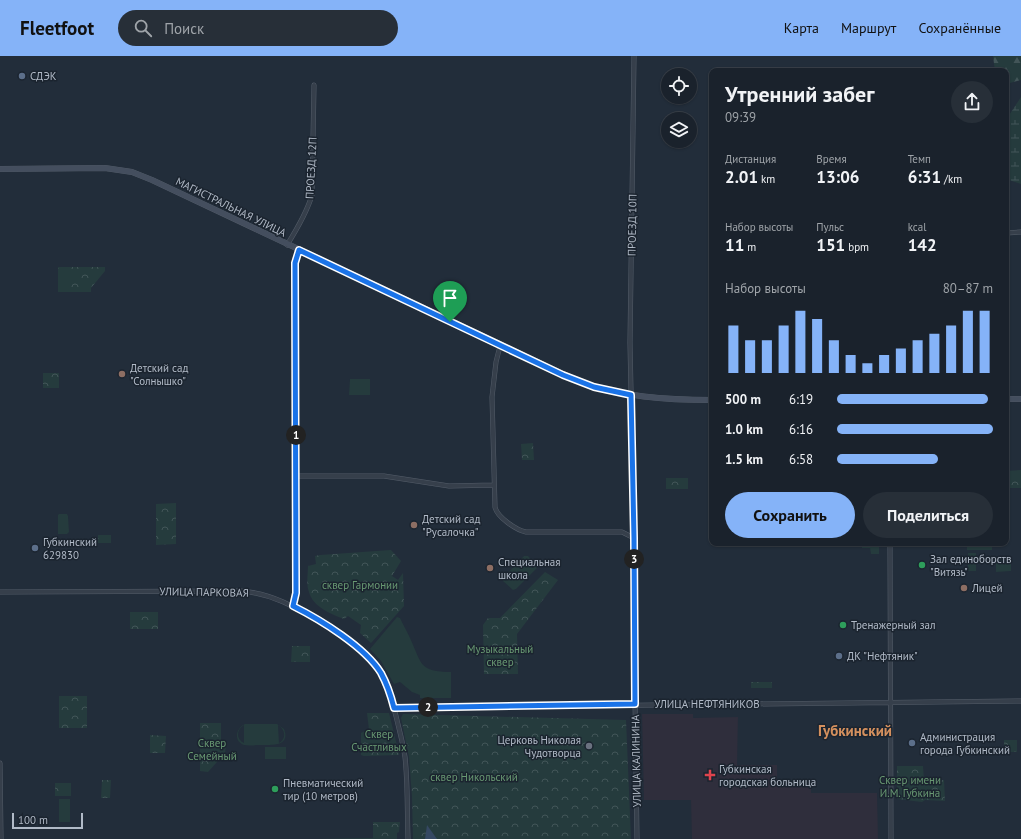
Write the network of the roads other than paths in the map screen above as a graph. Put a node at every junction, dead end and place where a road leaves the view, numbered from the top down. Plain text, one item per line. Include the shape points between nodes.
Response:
1 (634, 56) edge
2 (314, 85) dead end
3 (0, 169) edge
4 (1009, 232) edge
5 (1021, 232) edge
6 (287, 245) junction
7 (299, 250) junction
8 (500, 346) junction
9 (631, 395) junction
10 (1009, 399) edge
11 (1021, 399) edge
12 (709, 400) edge
13 (296, 476) junction
14 (494, 485) junction
15 (634, 538) junction
16 (890, 546) edge
17 (0, 592) edge
18 (293, 606) junction
19 (1021, 701) edge
20 (890, 703) junction
21 (635, 704) junction
22 (394, 708) junction
23 (0, 763) edge
24 (1, 839) edge
25 (408, 839) edge
26 (637, 839) edge
27 (891, 839) edge

1 - 9 street, ПРОЕЗД 10П
2 - 6 street, ПРОЕЗД 12П via 312,195
3 - 6 main road, МАГИСТРАЛЬНАЯ УЛИЦА via 105,168 132,172
4 - 5 street
6 - 7 main road, МАГИСТРАЛЬНАЯ УЛИЦА
7 - 8 main road, МАГИСТРАЛЬНАЯ УЛИЦА
7 - 13 street via 295,263
8 - 9 main road, МАГИСТРАЛЬНАЯ УЛИЦА via 594,387
8 - 14 street via 492,391
9 - 12 main road, МАГИСТРАЛЬНАЯ УЛИЦА via 676,400
9 - 15 street, УЛИЦА КАЛИНИНА
10 - 11 main road
13 - 14 street via 384,476 443,486
13 - 18 street via 296,593
14 - 15 street via 494,507 497,514 522,531 622,532
15 - 21 street, УЛИЦА КАЛИНИНА
16 - 20 street
17 - 18 street, УЛИЦА ПАРКОВАЯ via 240,591 262,594
18 - 22 street, УЛИЦА ПАРКОВАЯ via 343,637 368,657 378,668
19 - 20 street, УЛИЦА НЕФТЯНИКОВ
20 - 21 street, УЛИЦА НЕФТЯНИКОВ
20 - 27 street
21 - 22 street, УЛИЦА НЕФТЯНИКОВ
21 - 26 street, УЛИЦА КАЛИНИНА
22 - 25 street, УЛИЦА ПАРКОВАЯ via 405,758
23 - 24 street

